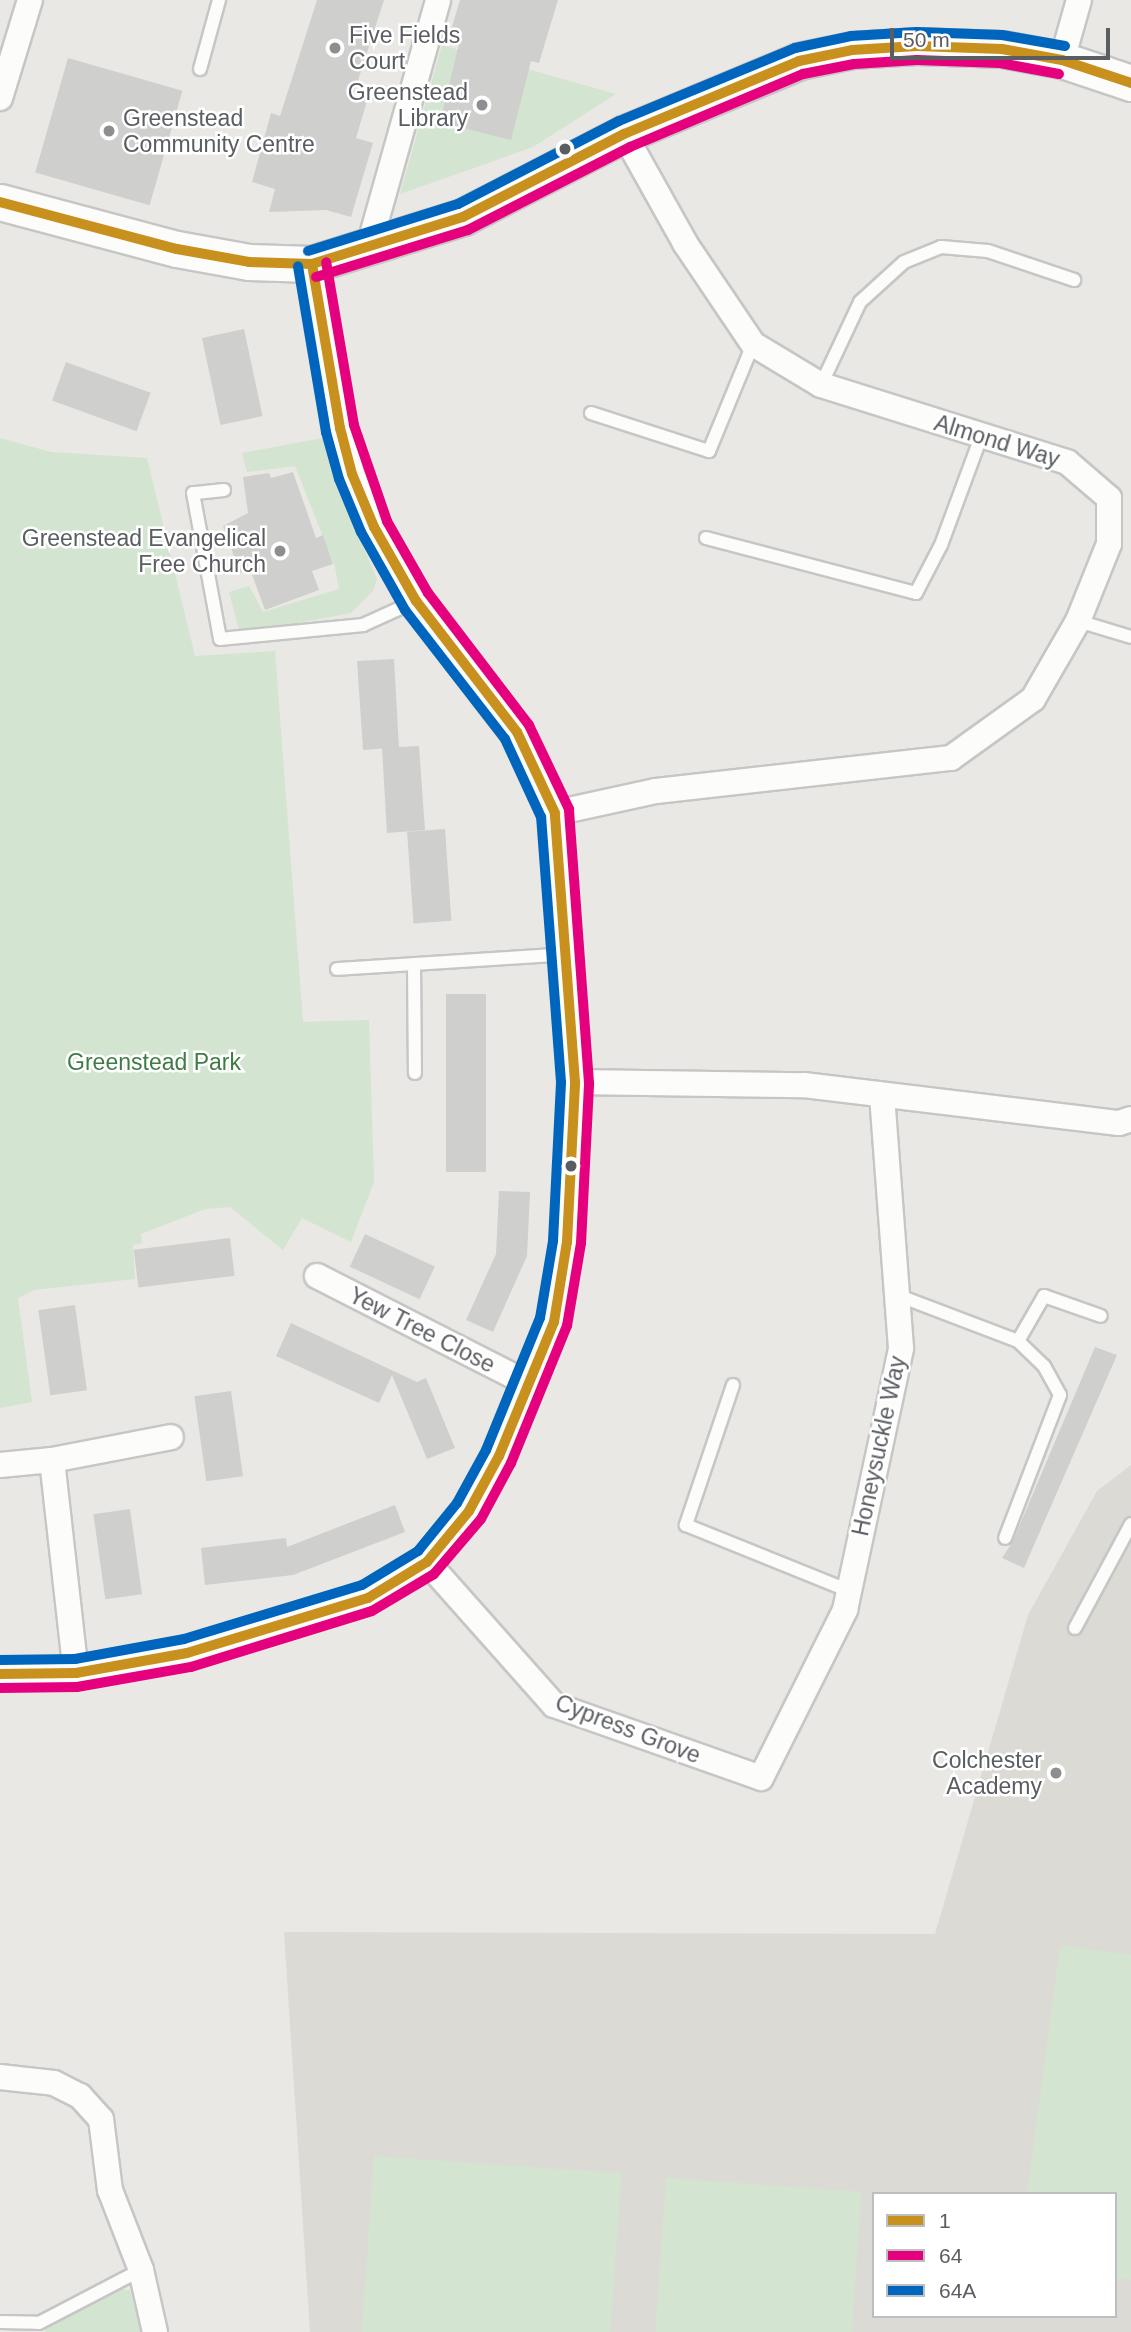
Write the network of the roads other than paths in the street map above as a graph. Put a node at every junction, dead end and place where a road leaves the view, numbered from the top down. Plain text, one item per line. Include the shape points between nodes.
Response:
1 (30, 0) edge
2 (219, 0) edge
3 (438, 0) edge
4 (1079, 0) edge
5 (1062, 60) junction
6 (200, 69) dead end
7 (1131, 83) edge
8 (0, 98) edge
9 (624, 134) junction
10 (0, 202) edge
11 (369, 246) junction
12 (312, 264) junction
13 (1074, 280) dead end
14 (753, 344) junction
15 (821, 385) junction
16 (591, 413) dead end
17 (981, 437) junction
18 (224, 490) dead end
19 (706, 538) dead end
20 (416, 601) junction
21 (1078, 621) junction
22 (1131, 637) edge
23 (555, 813) junction
24 (568, 954) junction
25 (414, 964) junction
26 (337, 969) dead end
27 (415, 1073) dead end
28 (575, 1083) junction
29 (882, 1095) junction
30 (1131, 1119) edge
31 (317, 1276) dead end
32 (897, 1295) junction
33 (1101, 1316) dead end
34 (1018, 1340) junction
35 (527, 1383) junction
36 (733, 1385) dead end
37 (171, 1437) dead end
38 (52, 1460) junction
39 (0, 1465) edge
40 (1131, 1524) edge
41 (1005, 1538) dead end
42 (427, 1562) junction
43 (849, 1591) junction
44 (1075, 1628) dead end
45 (76, 1673) junction
46 (0, 1675) edge
47 (761, 1778) joint
48 (0, 2077) edge
49 (141, 2270) junction
50 (0, 2322) edge
51 (155, 2332) edge

1 - 8 street
2 - 6 lane
3 - 11 street
4 - 5 street
5 - 7 street
5 - 9 street via 1002,48 852,50 799,61
9 - 11 street via 463,217
9 - 14 street, Almond Way via 685,243
10 - 12 street via 177,249 249,262
11 - 12 street
12 - 20 street via 327,371 352,474 374,527
13 - 15 lane via 988,251 941,247 904,262 860,302
14 - 15 street, Almond Way
14 - 16 lane via 709,451
15 - 17 street, Almond Way
17 - 19 lane via 941,545 916,593
17 - 21 street, Almond Way via 1068,462 1109,498 1109,544
18 - 20 lane via 193,493 220,639 363,625
20 - 23 street via 517,732
21 - 22 lane
21 - 23 street, Almond Way via 1032,699 951,758 656,791
23 - 24 street
24 - 25 lane
24 - 28 street
25 - 26 lane
25 - 27 lane
28 - 29 street via 804,1085
28 - 35 street via 567,1242 554,1322
29 - 30 street via 1119,1123
29 - 32 street, Honeysuckle Way
31 - 35 street, Yew Tree Close
32 - 34 lane
32 - 43 street, Honeysuckle Way via 901,1348
33 - 34 lane via 1044,1296
34 - 41 lane via 1044,1367 1060,1395
35 - 42 street via 499,1457 469,1511
36 - 43 lane via 686,1525
37 - 38 street
38 - 39 street
38 - 45 street
40 - 44 lane
42 - 45 street via 368,1598 269,1632 187,1653
42 - 47 street, Cypress Grove via 554,1705
43 - 47 street, Honeysuckle Way via 845,1610
45 - 46 street
48 - 49 street via 54,2083 80,2096 101,2119 110,2190
49 - 50 lane via 38,2323
49 - 51 street

